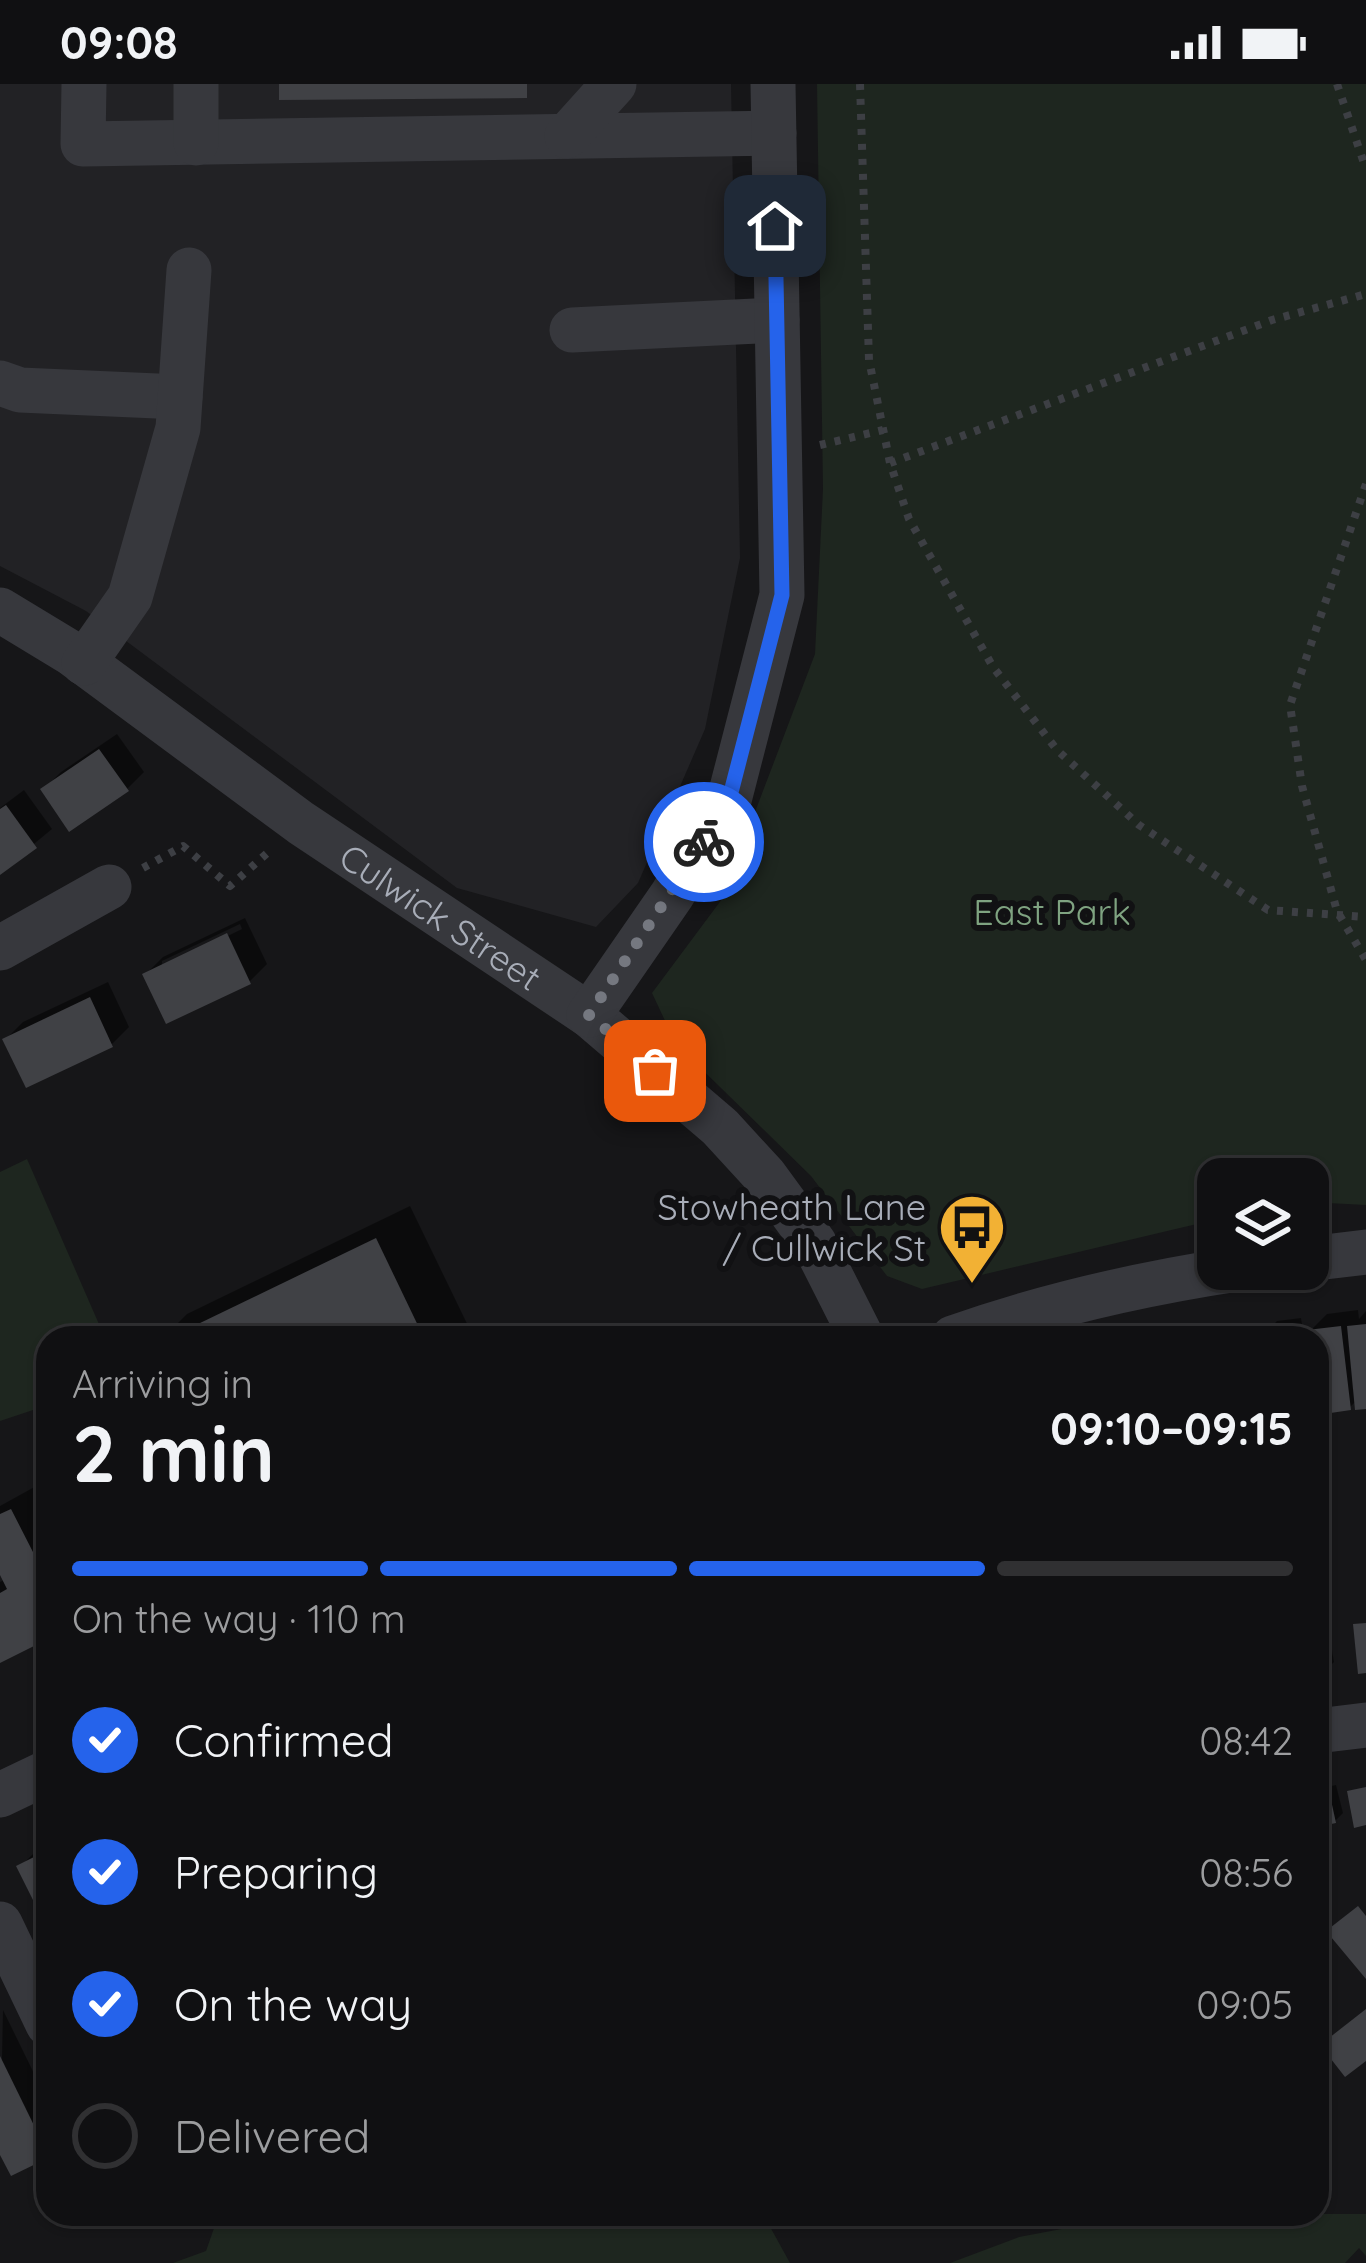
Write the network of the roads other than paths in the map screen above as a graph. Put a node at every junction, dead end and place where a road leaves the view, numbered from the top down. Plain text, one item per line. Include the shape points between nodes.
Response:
1 (85, 84) edge
2 (196, 84) edge
3 (566, 84) edge
4 (614, 84) edge
5 (773, 84) edge
6 (774, 133) junction
7 (567, 136) junction
8 (196, 142) junction
9 (189, 270) dead end
10 (777, 320) junction
11 (572, 330) dead end
12 (0, 383) edge
13 (180, 398) junction
14 (0, 610) edge
15 (84, 663) junction
16 (109, 887) road end
17 (0, 948) edge
18 (589, 1015) junction
19 (1366, 1252) edge
20 (1329, 1256) edge
21 (1197, 1276) edge
22 (856, 1326) edge
23 (987, 1326) edge
24 (1366, 1725) edge
25 (1329, 1730) edge
26 (36, 1778) edge
27 (0, 1795) edge
28 (0, 1924) edge
29 (36, 1999) edge

1 - 8 street via 83,145
2 - 8 street
3 - 7 street
4 - 7 street
5 - 6 street
6 - 7 street
6 - 10 street
7 - 8 street
9 - 13 street
10 - 11 street
10 - 18 street via 782,595 729,800
12 - 13 street
13 - 15 street via 130,597
14 - 15 street, Culwick Street
15 - 18 street, Culwick Street via 301,823
16 - 17 street
18 - 22 street, Culwick Street via 721,1127 765,1176 814,1243
19 - 20 street
21 - 23 street
24 - 25 street
26 - 27 street
28 - 29 street

